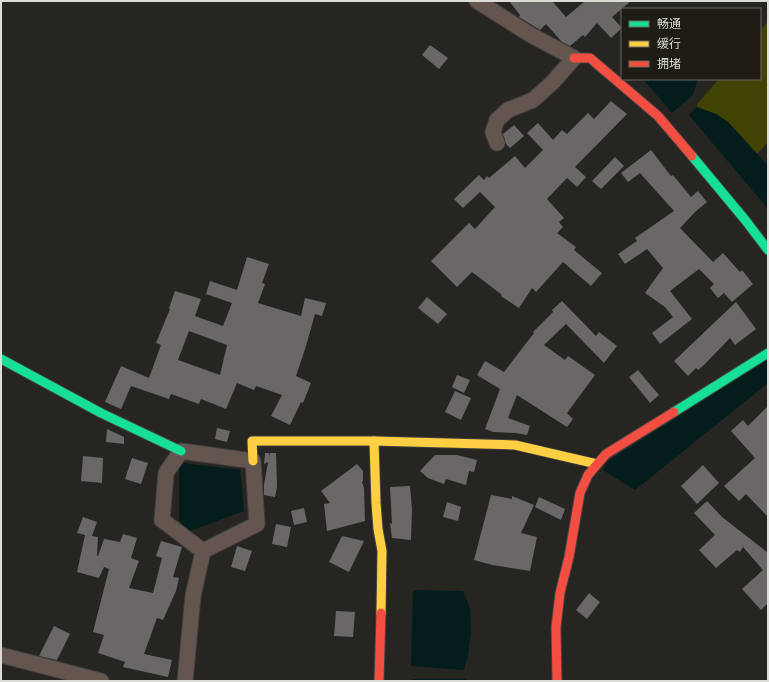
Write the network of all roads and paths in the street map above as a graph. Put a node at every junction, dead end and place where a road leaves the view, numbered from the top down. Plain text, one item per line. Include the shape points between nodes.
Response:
1 (477, 1) edge
2 (574, 58) junction
3 (497, 143) dead end
4 (768, 250) edge
5 (768, 353) edge
6 (1, 359) edge
7 (374, 441) junction
8 (181, 450) junction
9 (253, 461) junction
10 (597, 464) junction
11 (203, 551) junction
12 (1, 655) edge
13 (101, 681) edge
14 (185, 681) edge
15 (379, 681) edge
16 (557, 681) edge

1 - 2 street
2 - 3 street via 533,100 508,110 497,120 493,132
2 - 4 street via 590,58 658,116
5 - 10 street via 606,454
6 - 8 street via 101,413
7 - 9 street via 252,441
7 - 10 street via 515,445
7 - 15 street via 376,503 382,551
8 - 9 street
8 - 11 street via 166,473 162,520
9 - 11 street via 257,524
10 - 16 street via 588,475 580,493 560,593 556,627
11 - 14 street via 193,596
12 - 13 street

